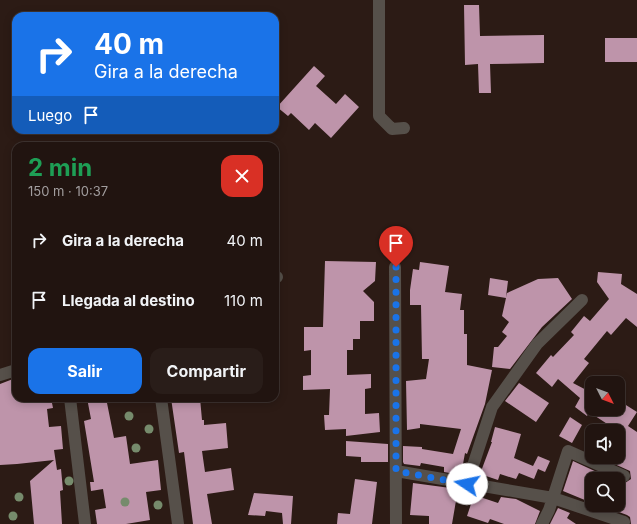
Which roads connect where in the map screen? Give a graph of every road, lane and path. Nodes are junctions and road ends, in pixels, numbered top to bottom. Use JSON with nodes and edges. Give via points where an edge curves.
{"nodes":[{"id":1,"x":379,"y":0,"type":"edge"},
{"id":2,"x":404,"y":128,"type":"dead end"},
{"id":3,"x":396,"y":267,"type":"dead end"},
{"id":4,"x":582,"y":300,"type":"dead end"},
{"id":5,"x":12,"y":371,"type":"edge"},
{"id":6,"x":0,"y":375,"type":"edge"},
{"id":7,"x":70,"y":402,"type":"edge"},
{"id":8,"x":162,"y":402,"type":"edge"},
{"id":9,"x":396,"y":471,"type":"junction"},
{"id":10,"x":615,"y":472,"type":"edge"},
{"id":11,"x":467,"y":484,"type":"junction"},
{"id":12,"x":553,"y":498,"type":"junction"},
{"id":13,"x":624,"y":522,"type":"dead end"},
{"id":14,"x":85,"y":524,"type":"edge"},
{"id":15,"x":178,"y":524,"type":"edge"},
{"id":16,"x":396,"y":524,"type":"edge"},
{"id":17,"x":542,"y":524,"type":"edge"}],
"edges":[{"from":1,"to":2,"type":"street","via":[[379,116],[392,129]]},
{"from":3,"to":9,"type":"street"},
{"from":4,"to":11,"type":"street","via":[[537,344],[492,407]]},
{"from":5,"to":6,"type":"street"},
{"from":7,"to":14,"type":"street"},
{"from":8,"to":15,"type":"street"},
{"from":9,"to":11,"type":"street"},
{"from":9,"to":16,"type":"street"},
{"from":10,"to":12,"type":"street","via":[[568,451]]},
{"from":11,"to":12,"type":"street"},
{"from":12,"to":13,"type":"street"},
{"from":12,"to":17,"type":"street"}]}
